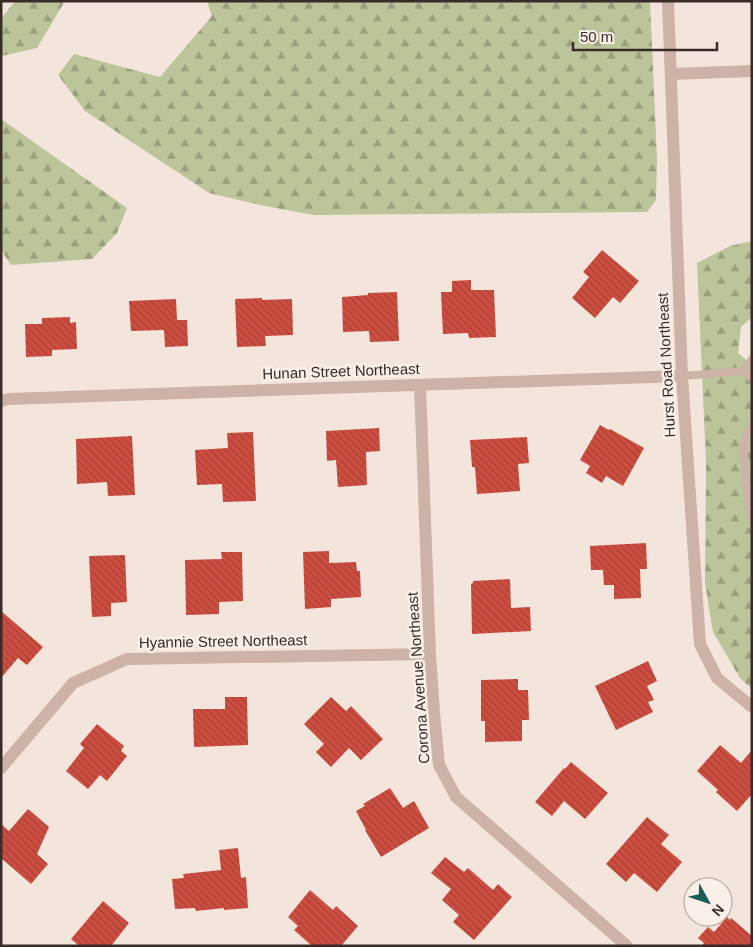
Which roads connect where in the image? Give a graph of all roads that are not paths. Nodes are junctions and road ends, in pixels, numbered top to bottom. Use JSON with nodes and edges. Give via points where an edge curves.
{"nodes":[{"id":1,"x":668,"y":1,"type":"edge"},
{"id":2,"x":752,"y":72,"type":"edge"},
{"id":3,"x":671,"y":74,"type":"junction"},
{"id":4,"x":752,"y":359,"type":"edge"},
{"id":5,"x":744,"y":371,"type":"junction"},
{"id":6,"x":682,"y":376,"type":"junction"},
{"id":7,"x":752,"y":378,"type":"edge"},
{"id":8,"x":420,"y":385,"type":"junction"},
{"id":9,"x":1,"y":401,"type":"edge"},
{"id":10,"x":752,"y":426,"type":"edge"},
{"id":11,"x":752,"y":518,"type":"edge"},
{"id":12,"x":430,"y":654,"type":"junction"},
{"id":13,"x":752,"y":707,"type":"edge"},
{"id":14,"x":1,"y":768,"type":"edge"},
{"id":15,"x":628,"y":946,"type":"edge"}],
"edges":[{"from":1,"to":3,"type":"street","name":"Hurst Road Northeast"},
{"from":2,"to":3,"type":"street"},
{"from":3,"to":6,"type":"street","name":"Hurst Road Northeast"},
{"from":4,"to":5,"type":"lane"},
{"from":5,"to":6,"type":"lane"},
{"from":5,"to":7,"type":"lane"},
{"from":6,"to":8,"type":"street","name":"Hunan Street Northeast"},
{"from":6,"to":13,"type":"street","name":"Hurst Road Northeast","via":[[700,644],[716,678]]},
{"from":8,"to":9,"type":"street","name":"Hunan Street Northeast","via":[[8,398]]},
{"from":8,"to":12,"type":"street","name":"Corona Avenue Northeast"},
{"from":10,"to":11,"type":"lane","via":[[743,445]]},
{"from":12,"to":14,"type":"street","name":"Hyannie Street Northeast","via":[[127,660],[74,683]]},
{"from":12,"to":15,"type":"street","name":"Corona Avenue Northeast","via":[[438,765],[456,797]]}]}
